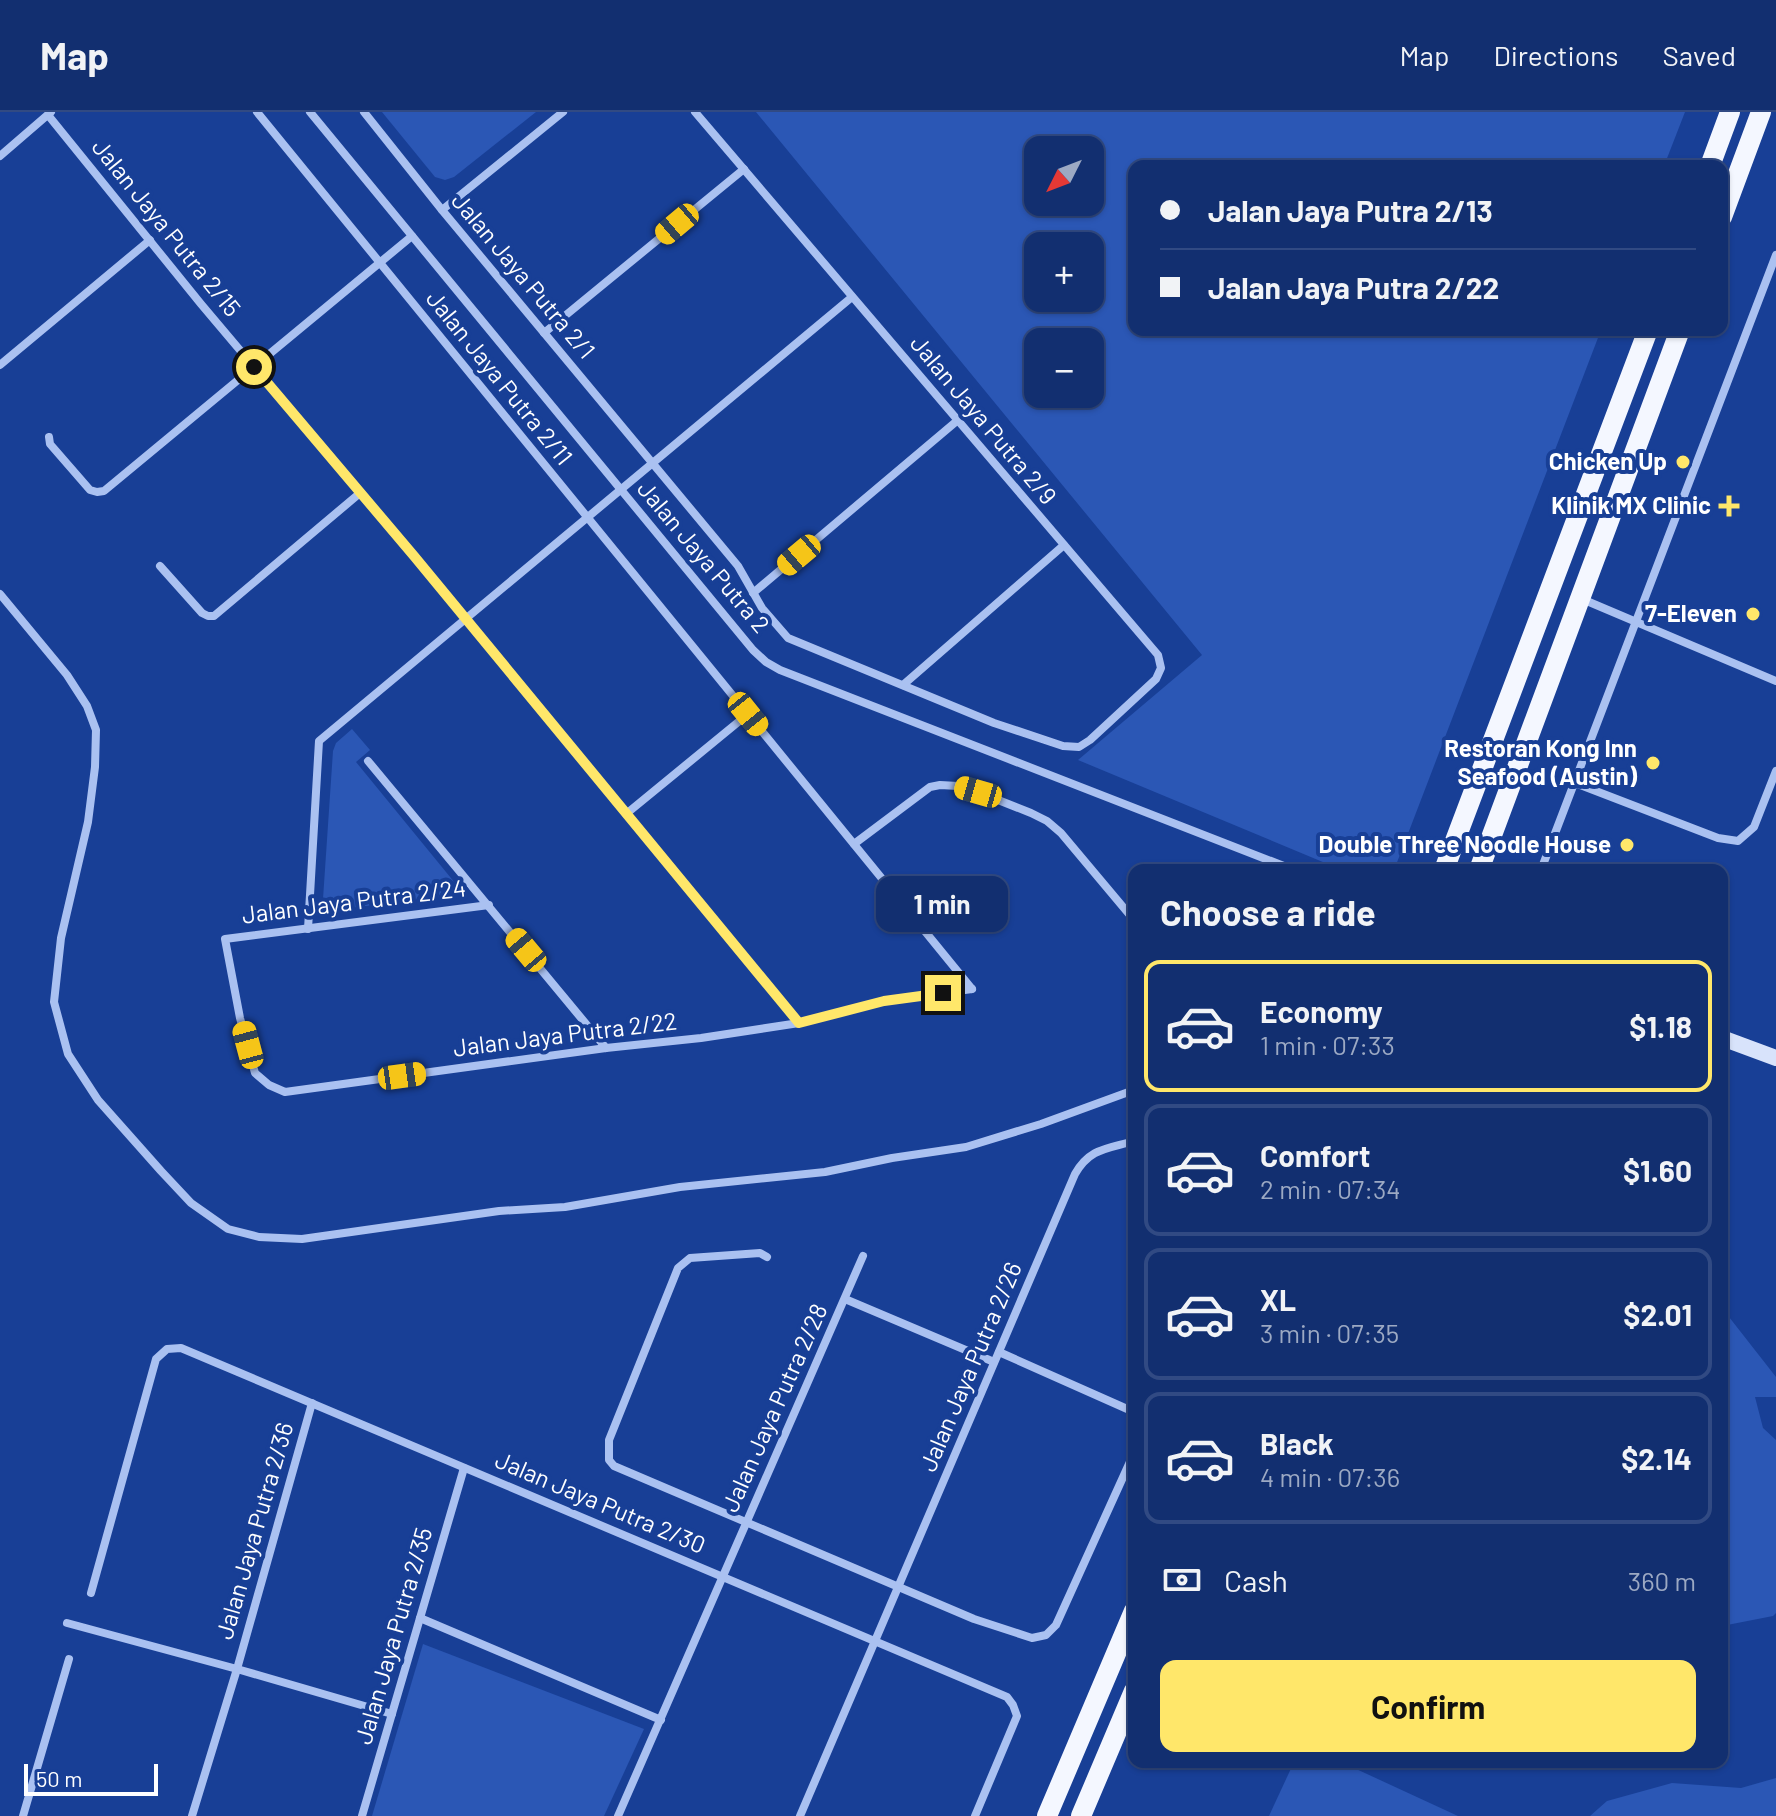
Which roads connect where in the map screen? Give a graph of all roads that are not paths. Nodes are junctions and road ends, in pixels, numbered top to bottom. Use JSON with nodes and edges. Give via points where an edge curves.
{"nodes":[{"id":1,"x":257,"y":112,"type":"edge"},
{"id":2,"x":310,"y":112,"type":"edge"},
{"id":3,"x":364,"y":112,"type":"edge"},
{"id":4,"x":563,"y":112,"type":"edge"},
{"id":5,"x":695,"y":112,"type":"edge"},
{"id":6,"x":1730,"y":112,"type":"edge"},
{"id":7,"x":1761,"y":112,"type":"edge"},
{"id":8,"x":50,"y":114,"type":"edge"},
{"id":9,"x":0,"y":156,"type":"edge"},
{"id":10,"x":1712,"y":160,"type":"edge"},
{"id":11,"x":744,"y":169,"type":"junction"},
{"id":12,"x":1728,"y":201,"type":"edge"},
{"id":13,"x":442,"y":210,"type":"junction"},
{"id":14,"x":412,"y":236,"type":"junction"},
{"id":15,"x":150,"y":240,"type":"junction"},
{"id":16,"x":1776,"y":255,"type":"edge"},
{"id":17,"x":380,"y":263,"type":"junction"},
{"id":18,"x":852,"y":297,"type":"junction"},
{"id":19,"x":544,"y":333,"type":"junction"},
{"id":20,"x":1646,"y":336,"type":"edge"},
{"id":21,"x":1678,"y":336,"type":"edge"},
{"id":22,"x":0,"y":365,"type":"edge"},
{"id":23,"x":254,"y":367,"type":"junction"},
{"id":24,"x":958,"y":420,"type":"junction"},
{"id":25,"x":49,"y":437,"type":"dead end"},
{"id":26,"x":653,"y":464,"type":"junction"},
{"id":27,"x":621,"y":490,"type":"junction"},
{"id":28,"x":360,"y":493,"type":"junction"},
{"id":29,"x":588,"y":518,"type":"junction"},
{"id":30,"x":1064,"y":545,"type":"junction"},
{"id":31,"x":160,"y":566,"type":"dead end"},
{"id":32,"x":753,"y":593,"type":"junction"},
{"id":33,"x":0,"y":594,"type":"edge"},
{"id":34,"x":1580,"y":598,"type":"junction"},
{"id":35,"x":465,"y":619,"type":"junction"},
{"id":36,"x":1636,"y":623,"type":"junction"},
{"id":37,"x":1776,"y":681,"type":"edge"},
{"id":38,"x":903,"y":685,"type":"junction"},
{"id":39,"x":748,"y":714,"type":"junction"},
{"id":40,"x":1079,"y":747,"type":"joint"},
{"id":41,"x":368,"y":761,"type":"dead end"},
{"id":42,"x":1776,"y":771,"type":"edge"},
{"id":43,"x":1575,"y":783,"type":"junction"},
{"id":44,"x":626,"y":814,"type":"junction"},
{"id":45,"x":854,"y":844,"type":"junction"},
{"id":46,"x":1279,"y":864,"type":"edge"},
{"id":47,"x":1443,"y":864,"type":"edge"},
{"id":48,"x":1479,"y":864,"type":"edge"},
{"id":49,"x":1543,"y":864,"type":"edge"},
{"id":50,"x":489,"y":905,"type":"junction"},
{"id":51,"x":1128,"y":913,"type":"edge"},
{"id":52,"x":308,"y":929,"type":"junction"},
{"id":53,"x":225,"y":939,"type":"joint"},
{"id":54,"x":972,"y":989,"type":"joint"},
{"id":55,"x":799,"y":1023,"type":"junction"},
{"id":56,"x":1728,"y":1040,"type":"edge"},
{"id":57,"x":606,"y":1048,"type":"junction"},
{"id":58,"x":1776,"y":1058,"type":"edge"},
{"id":59,"x":1128,"y":1092,"type":"edge"},
{"id":60,"x":1128,"y":1143,"type":"edge"},
{"id":61,"x":863,"y":1256,"type":"dead end"},
{"id":62,"x":767,"y":1257,"type":"dead end"},
{"id":63,"x":845,"y":1299,"type":"junction"},
{"id":64,"x":999,"y":1352,"type":"junction"},
{"id":65,"x":994,"y":1362,"type":"junction"},
{"id":66,"x":312,"y":1403,"type":"junction"},
{"id":67,"x":1128,"y":1409,"type":"edge"},
{"id":68,"x":1128,"y":1466,"type":"edge"},
{"id":69,"x":464,"y":1468,"type":"junction"},
{"id":70,"x":747,"y":1523,"type":"junction"},
{"id":71,"x":723,"y":1577,"type":"junction"},
{"id":72,"x":897,"y":1588,"type":"junction"},
{"id":73,"x":91,"y":1593,"type":"dead end"},
{"id":74,"x":420,"y":1618,"type":"junction"},
{"id":75,"x":67,"y":1623,"type":"dead end"},
{"id":76,"x":1128,"y":1625,"type":"edge"},
{"id":77,"x":875,"y":1641,"type":"junction"},
{"id":78,"x":69,"y":1659,"type":"dead end"},
{"id":79,"x":237,"y":1669,"type":"junction"},
{"id":80,"x":1128,"y":1705,"type":"edge"},
{"id":81,"x":392,"y":1714,"type":"junction"},
{"id":82,"x":661,"y":1720,"type":"junction"},
{"id":83,"x":23,"y":1816,"type":"edge"},
{"id":84,"x":192,"y":1816,"type":"edge"},
{"id":85,"x":362,"y":1816,"type":"edge"},
{"id":86,"x":618,"y":1816,"type":"edge"},
{"id":87,"x":800,"y":1816,"type":"edge"},
{"id":88,"x":975,"y":1816,"type":"edge"},
{"id":89,"x":1047,"y":1816,"type":"edge"},
{"id":90,"x":1081,"y":1816,"type":"edge"}],
"edges":[{"from":1,"to":17,"type":"street","name":"Jalan Jaya Putra 2/11"},
{"from":2,"to":14,"type":"street","name":"Jalan Jaya Putra 2"},
{"from":3,"to":13,"type":"street","name":"Jalan Jaya Putra 2/1"},
{"from":4,"to":13,"type":"street"},
{"from":5,"to":11,"type":"street","name":"Jalan Jaya Putra 2/9"},
{"from":6,"to":10,"type":"main road"},
{"from":7,"to":12,"type":"main road"},
{"from":8,"to":9,"type":"street"},
{"from":8,"to":15,"type":"street","name":"Jalan Jaya Putra 2/15"},
{"from":11,"to":18,"type":"street","name":"Jalan Jaya Putra 2/9"},
{"from":11,"to":19,"type":"street"},
{"from":13,"to":19,"type":"street","name":"Jalan Jaya Putra 2/1"},
{"from":14,"to":17,"type":"street"},
{"from":14,"to":27,"type":"street","name":"Jalan Jaya Putra 2"},
{"from":15,"to":22,"type":"street"},
{"from":15,"to":23,"type":"street","name":"Jalan Jaya Putra 2/15"},
{"from":16,"to":36,"type":"street"},
{"from":17,"to":23,"type":"street"},
{"from":17,"to":29,"type":"street","name":"Jalan Jaya Putra 2/11"},
{"from":18,"to":24,"type":"street","name":"Jalan Jaya Putra 2/9"},
{"from":18,"to":26,"type":"street"},
{"from":19,"to":26,"type":"street","name":"Jalan Jaya Putra 2/1"},
{"from":20,"to":47,"type":"main road"},
{"from":21,"to":34,"type":"main road"},
{"from":23,"to":25,"type":"street","via":[[104,491],[90,490]]},
{"from":23,"to":28,"type":"street","name":"Jalan Jaya Putra 2/15"},
{"from":24,"to":30,"type":"street","name":"Jalan Jaya Putra 2/9"},
{"from":24,"to":32,"type":"street"},
{"from":26,"to":27,"type":"street"},
{"from":26,"to":32,"type":"street","name":"Jalan Jaya Putra 2/1","via":[[738,566]]},
{"from":27,"to":29,"type":"street"},
{"from":27,"to":46,"type":"street","name":"Jalan Jaya Putra 2","via":[[753,650],[780,670]]},
{"from":28,"to":31,"type":"street","via":[[214,616],[202,613]]},
{"from":28,"to":35,"type":"street","name":"Jalan Jaya Putra 2/15"},
{"from":29,"to":35,"type":"street"},
{"from":29,"to":39,"type":"street","name":"Jalan Jaya Putra 2/11"},
{"from":30,"to":38,"type":"street"},
{"from":30,"to":40,"type":"street","name":"Jalan Jaya Putra 2/9","via":[[1158,655],[1161,668],[1156,679]]},
{"from":32,"to":38,"type":"street","name":"Jalan Jaya Putra 2/1","via":[[788,638]]},
{"from":33,"to":59,"type":"street","via":[[67,675],[96,730],[88,822],[61,938],[54,1002],[68,1054],[98,1100],[161,1171],[191,1203],[228,1229],[302,1239],[825,1172],[966,1147]]},
{"from":34,"to":36,"type":"street"},
{"from":34,"to":48,"type":"main road"},
{"from":35,"to":44,"type":"street","name":"Jalan Jaya Putra 2/15"},
{"from":35,"to":52,"type":"street","via":[[319,741]]},
{"from":36,"to":37,"type":"street"},
{"from":36,"to":43,"type":"street"},
{"from":38,"to":40,"type":"street","name":"Jalan Jaya Putra 2/1","via":[[994,723]]},
{"from":39,"to":44,"type":"street"},
{"from":39,"to":45,"type":"street","name":"Jalan Jaya Putra 2/11"},
{"from":41,"to":50,"type":"street"},
{"from":42,"to":43,"type":"street","via":[[1754,827],[1738,841]]},
{"from":43,"to":49,"type":"street"},
{"from":44,"to":55,"type":"street","name":"Jalan Jaya Putra 2/15"},
{"from":45,"to":51,"type":"street","via":[[930,787],[958,786],[1047,821]]},
{"from":45,"to":54,"type":"street","name":"Jalan Jaya Putra 2/11"},
{"from":50,"to":52,"type":"street","name":"Jalan Jaya Putra 2/24"},
{"from":50,"to":57,"type":"street"},
{"from":52,"to":53,"type":"street","name":"Jalan Jaya Putra 2/24"},
{"from":53,"to":57,"type":"street","name":"Jalan Jaya Putra 2/22","via":[[255,1073],[285,1092]]},
{"from":54,"to":55,"type":"street","name":"Jalan Jaya Putra 2/22","via":[[884,1001]]},
{"from":55,"to":57,"type":"street","name":"Jalan Jaya Putra 2/22"},
{"from":56,"to":58,"type":"street"},
{"from":60,"to":64,"type":"street","name":"Jalan Jaya Putra 2/26","via":[[1082,1161]]},
{"from":61,"to":63,"type":"street","name":"Jalan Jaya Putra 2/28"},
{"from":62,"to":70,"type":"street","via":[[760,1253],[690,1258],[678,1268],[608,1450],[614,1466]]},
{"from":63,"to":65,"type":"street"},
{"from":63,"to":70,"type":"street","name":"Jalan Jaya Putra 2/28"},
{"from":64,"to":65,"type":"street","name":"Jalan Jaya Putra 2/26"},
{"from":64,"to":67,"type":"street"},
{"from":65,"to":72,"type":"street","name":"Jalan Jaya Putra 2/26"},
{"from":66,"to":69,"type":"street","name":"Jalan Jaya Putra 2/30"},
{"from":66,"to":73,"type":"street","name":"Jalan Jaya Putra 2/30","via":[[181,1348],[167,1349],[156,1359]]},
{"from":66,"to":79,"type":"street","name":"Jalan Jaya Putra 2/36"},
{"from":68,"to":72,"type":"street","via":[[1056,1625],[1046,1635],[1032,1638]]},
{"from":69,"to":71,"type":"street","name":"Jalan Jaya Putra 2/30"},
{"from":69,"to":74,"type":"street","name":"Jalan Jaya Putra 2/35"},
{"from":70,"to":71,"type":"street","name":"Jalan Jaya Putra 2/28"},
{"from":70,"to":72,"type":"street"},
{"from":71,"to":77,"type":"street","name":"Jalan Jaya Putra 2/30"},
{"from":71,"to":82,"type":"street","name":"Jalan Jaya Putra 2/28"},
{"from":72,"to":77,"type":"street","name":"Jalan Jaya Putra 2/26"},
{"from":74,"to":81,"type":"street","name":"Jalan Jaya Putra 2/35"},
{"from":74,"to":82,"type":"street"},
{"from":75,"to":79,"type":"street"},
{"from":76,"to":89,"type":"main road"},
{"from":77,"to":87,"type":"street","name":"Jalan Jaya Putra 2/26"},
{"from":77,"to":88,"type":"street","name":"Jalan Jaya Putra 2/30","via":[[1007,1697],[1013,1705],[1017,1716]]},
{"from":78,"to":83,"type":"street"},
{"from":79,"to":81,"type":"street"},
{"from":79,"to":84,"type":"street","name":"Jalan Jaya Putra 2/36"},
{"from":80,"to":90,"type":"main road"},
{"from":81,"to":85,"type":"street","name":"Jalan Jaya Putra 2/35"},
{"from":82,"to":86,"type":"street","name":"Jalan Jaya Putra 2/28"}]}
